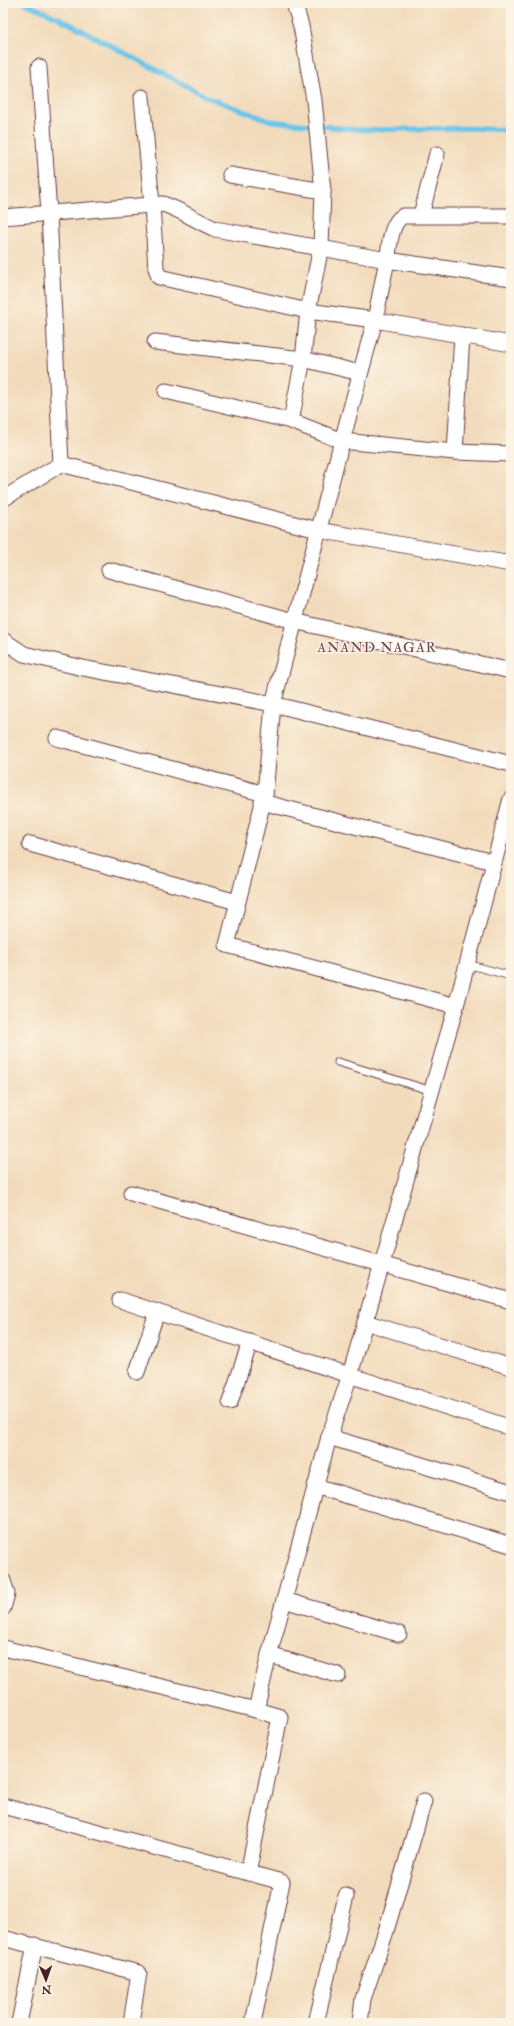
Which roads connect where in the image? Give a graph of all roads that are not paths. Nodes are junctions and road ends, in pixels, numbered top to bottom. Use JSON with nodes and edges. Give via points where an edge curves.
{"nodes":[{"id":1,"x":294,"y":3,"type":"edge"},
{"id":2,"x":39,"y":67,"type":"dead end"},
{"id":3,"x":142,"y":97,"type":"dead end"},
{"id":4,"x":437,"y":154,"type":"dead end"},
{"id":5,"x":230,"y":175,"type":"dead end"},
{"id":6,"x":323,"y":190,"type":"junction"},
{"id":7,"x":152,"y":204,"type":"junction"},
{"id":8,"x":49,"y":213,"type":"junction"},
{"id":9,"x":421,"y":215,"type":"junction"},
{"id":10,"x":511,"y":216,"type":"edge"},
{"id":11,"x":3,"y":217,"type":"edge"},
{"id":12,"x":321,"y":247,"type":"junction"},
{"id":13,"x":387,"y":260,"type":"junction"},
{"id":14,"x":511,"y":278,"type":"edge"},
{"id":15,"x":308,"y":311,"type":"junction"},
{"id":16,"x":375,"y":320,"type":"junction"},
{"id":17,"x":462,"y":335,"type":"junction"},
{"id":18,"x":155,"y":342,"type":"dead end"},
{"id":19,"x":511,"y":344,"type":"edge"},
{"id":20,"x":303,"y":359,"type":"junction"},
{"id":21,"x":360,"y":373,"type":"junction"},
{"id":22,"x":166,"y":391,"type":"dead end"},
{"id":23,"x":291,"y":421,"type":"junction"},
{"id":24,"x":342,"y":441,"type":"junction"},
{"id":25,"x":455,"y":452,"type":"junction"},
{"id":26,"x":511,"y":454,"type":"edge"},
{"id":27,"x":61,"y":464,"type":"junction"},
{"id":28,"x":3,"y":499,"type":"edge"},
{"id":29,"x":318,"y":530,"type":"junction"},
{"id":30,"x":511,"y":564,"type":"edge"},
{"id":31,"x":109,"y":570,"type":"dead end"},
{"id":32,"x":294,"y":621,"type":"junction"},
{"id":33,"x":3,"y":640,"type":"edge"},
{"id":34,"x":511,"y":671,"type":"edge"},
{"id":35,"x":273,"y":704,"type":"junction"},
{"id":36,"x":57,"y":738,"type":"dead end"},
{"id":37,"x":511,"y":764,"type":"edge"},
{"id":38,"x":263,"y":798,"type":"junction"},
{"id":39,"x":511,"y":799,"type":"edge"},
{"id":40,"x":505,"y":840,"type":"edge"},
{"id":41,"x":30,"y":844,"type":"dead end"},
{"id":42,"x":493,"y":862,"type":"junction"},
{"id":43,"x":237,"y":902,"type":"junction"},
{"id":44,"x":467,"y":964,"type":"junction"},
{"id":45,"x":511,"y":976,"type":"edge"},
{"id":46,"x":456,"y":1006,"type":"junction"},
{"id":47,"x":338,"y":1062,"type":"dead end"},
{"id":48,"x":432,"y":1091,"type":"junction"},
{"id":49,"x":131,"y":1193,"type":"dead end"},
{"id":50,"x":381,"y":1265,"type":"junction"},
{"id":51,"x":120,"y":1300,"type":"dead end"},
{"id":52,"x":511,"y":1301,"type":"edge"},
{"id":53,"x":157,"y":1312,"type":"junction"},
{"id":54,"x":365,"y":1322,"type":"junction"},
{"id":55,"x":250,"y":1342,"type":"junction"},
{"id":56,"x":511,"y":1367,"type":"edge"},
{"id":57,"x":137,"y":1372,"type":"dead end"},
{"id":58,"x":350,"y":1375,"type":"junction"},
{"id":59,"x":230,"y":1402,"type":"dead end"},
{"id":60,"x":511,"y":1428,"type":"edge"},
{"id":61,"x":329,"y":1437,"type":"junction"},
{"id":62,"x":315,"y":1486,"type":"junction"},
{"id":63,"x":511,"y":1492,"type":"edge"},
{"id":64,"x":511,"y":1545,"type":"edge"},
{"id":65,"x":3,"y":1581,"type":"edge"},
{"id":66,"x":284,"y":1600,"type":"junction"},
{"id":67,"x":3,"y":1608,"type":"edge"},
{"id":68,"x":399,"y":1634,"type":"dead end"},
{"id":69,"x":3,"y":1648,"type":"edge"},
{"id":70,"x":268,"y":1655,"type":"junction"},
{"id":71,"x":338,"y":1675,"type":"dead end"},
{"id":72,"x":256,"y":1710,"type":"junction"},
{"id":73,"x":424,"y":1801,"type":"dead end"},
{"id":74,"x":3,"y":1806,"type":"edge"},
{"id":75,"x":248,"y":1873,"type":"junction"},
{"id":76,"x":346,"y":1896,"type":"dead end"},
{"id":77,"x":3,"y":1938,"type":"edge"},
{"id":78,"x":36,"y":1945,"type":"junction"},
{"id":79,"x":19,"y":2023,"type":"edge"},
{"id":80,"x":131,"y":2023,"type":"edge"},
{"id":81,"x":253,"y":2023,"type":"edge"},
{"id":82,"x":316,"y":2023,"type":"edge"},
{"id":83,"x":360,"y":2023,"type":"edge"}],
"edges":[{"from":1,"to":6,"type":"street","via":[[301,26],[315,114]]},
{"from":2,"to":8,"type":"street"},
{"from":3,"to":7,"type":"street"},
{"from":4,"to":9,"type":"street"},
{"from":5,"to":6,"type":"street"},
{"from":6,"to":12,"type":"street"},
{"from":7,"to":8,"type":"street"},
{"from":7,"to":12,"type":"street","via":[[175,208],[215,229]]},
{"from":7,"to":15,"type":"street","via":[[156,268],[159,277]]},
{"from":8,"to":11,"type":"street"},
{"from":8,"to":27,"type":"street"},
{"from":9,"to":10,"type":"street"},
{"from":9,"to":13,"type":"street","via":[[409,215],[398,219],[394,225]]},
{"from":12,"to":13,"type":"street"},
{"from":12,"to":15,"type":"street"},
{"from":13,"to":14,"type":"street"},
{"from":13,"to":16,"type":"street"},
{"from":15,"to":16,"type":"street"},
{"from":15,"to":20,"type":"street"},
{"from":16,"to":17,"type":"street"},
{"from":16,"to":21,"type":"street"},
{"from":17,"to":19,"type":"street"},
{"from":17,"to":25,"type":"street"},
{"from":18,"to":20,"type":"street"},
{"from":20,"to":21,"type":"street"},
{"from":20,"to":23,"type":"street"},
{"from":21,"to":24,"type":"street"},
{"from":22,"to":23,"type":"street"},
{"from":23,"to":24,"type":"street"},
{"from":24,"to":25,"type":"street"},
{"from":24,"to":29,"type":"street"},
{"from":25,"to":26,"type":"street"},
{"from":27,"to":28,"type":"street"},
{"from":27,"to":29,"type":"street"},
{"from":29,"to":30,"type":"street"},
{"from":29,"to":32,"type":"street"},
{"from":31,"to":32,"type":"street"},
{"from":32,"to":34,"type":"street"},
{"from":32,"to":35,"type":"street"},
{"from":33,"to":35,"type":"street","via":[[24,654],[83,668]]},
{"from":35,"to":37,"type":"street"},
{"from":35,"to":38,"type":"street"},
{"from":36,"to":38,"type":"street"},
{"from":38,"to":42,"type":"street"},
{"from":38,"to":43,"type":"street"},
{"from":39,"to":40,"type":"street"},
{"from":40,"to":42,"type":"street"},
{"from":41,"to":43,"type":"street"},
{"from":42,"to":44,"type":"street"},
{"from":43,"to":46,"type":"street","via":[[227,945]]},
{"from":44,"to":45,"type":"lane"},
{"from":44,"to":46,"type":"street"},
{"from":46,"to":48,"type":"street"},
{"from":47,"to":48,"type":"lane"},
{"from":48,"to":50,"type":"street"},
{"from":49,"to":50,"type":"street"},
{"from":50,"to":52,"type":"street"},
{"from":50,"to":54,"type":"street"},
{"from":51,"to":53,"type":"street"},
{"from":53,"to":55,"type":"street"},
{"from":53,"to":57,"type":"street"},
{"from":54,"to":56,"type":"street"},
{"from":54,"to":58,"type":"street"},
{"from":55,"to":58,"type":"street"},
{"from":55,"to":59,"type":"street"},
{"from":58,"to":60,"type":"street"},
{"from":58,"to":61,"type":"street"},
{"from":61,"to":62,"type":"street"},
{"from":61,"to":63,"type":"street"},
{"from":62,"to":64,"type":"street"},
{"from":62,"to":66,"type":"street"},
{"from":65,"to":67,"type":"street","via":[[7,1594]]},
{"from":66,"to":68,"type":"street"},
{"from":66,"to":70,"type":"street"},
{"from":69,"to":72,"type":"street"},
{"from":70,"to":71,"type":"street"},
{"from":70,"to":72,"type":"street"},
{"from":72,"to":75,"type":"street","via":[[280,1717]]},
{"from":73,"to":83,"type":"street","via":[[363,1999]]},
{"from":74,"to":75,"type":"street"},
{"from":75,"to":81,"type":"street","via":[[282,1882]]},
{"from":76,"to":82,"type":"street"},
{"from":77,"to":78,"type":"street"},
{"from":78,"to":79,"type":"street"},
{"from":78,"to":80,"type":"street","via":[[139,1973]]}]}
